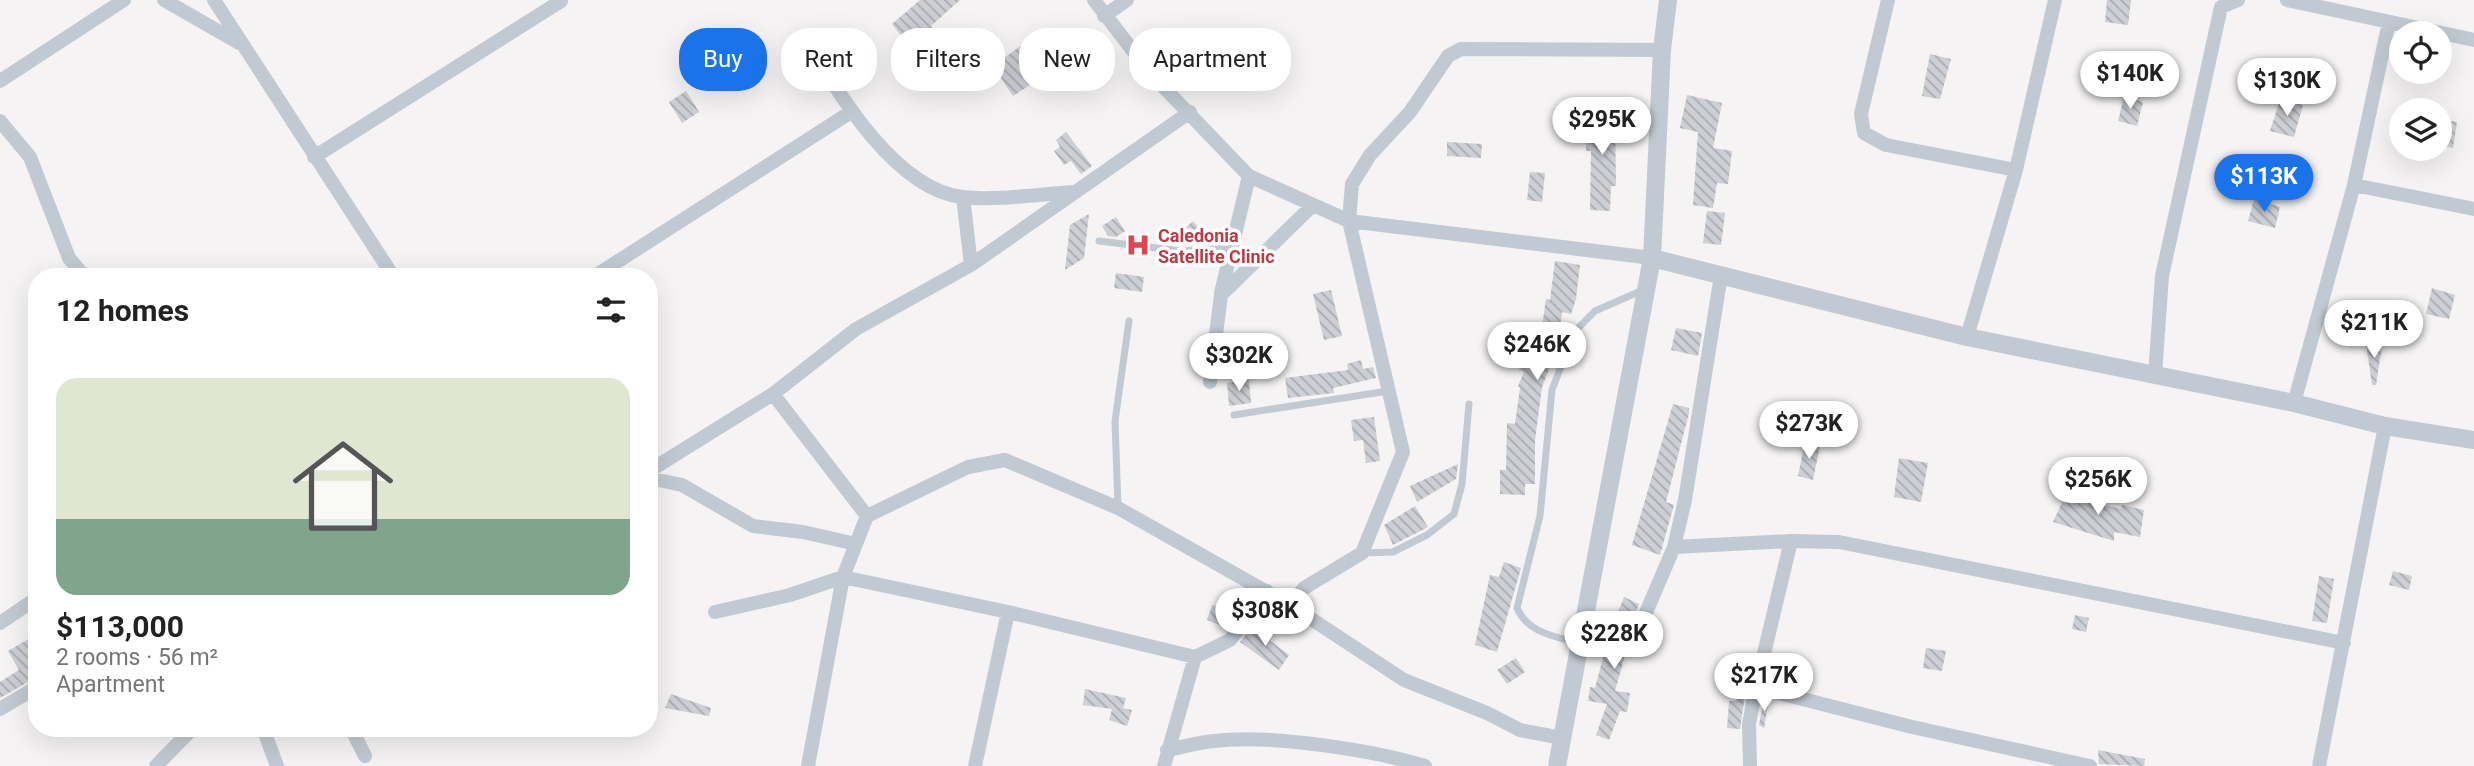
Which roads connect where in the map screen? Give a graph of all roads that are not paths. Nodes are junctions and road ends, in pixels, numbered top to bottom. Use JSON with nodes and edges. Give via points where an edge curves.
{"nodes":[{"id":1,"x":124,"y":0,"type":"edge"},
{"id":2,"x":164,"y":0,"type":"edge"},
{"id":3,"x":214,"y":0,"type":"edge"},
{"id":4,"x":1094,"y":0,"type":"edge"},
{"id":5,"x":1127,"y":0,"type":"edge"},
{"id":6,"x":1668,"y":0,"type":"edge"},
{"id":7,"x":1888,"y":0,"type":"edge"},
{"id":8,"x":2055,"y":0,"type":"edge"},
{"id":9,"x":2238,"y":0,"type":"edge"},
{"id":10,"x":2287,"y":0,"type":"edge"},
{"id":11,"x":562,"y":1,"type":"edge"},
{"id":12,"x":1104,"y":16,"type":"junction"},
{"id":13,"x":2389,"y":22,"type":"joint"},
{"id":14,"x":2452,"y":35,"type":"edge"},
{"id":15,"x":2474,"y":40,"type":"edge"},
{"id":16,"x":243,"y":46,"type":"junction"},
{"id":17,"x":1662,"y":50,"type":"junction"},
{"id":18,"x":0,"y":81,"type":"edge"},
{"id":19,"x":838,"y":91,"type":"edge"},
{"id":20,"x":851,"y":112,"type":"junction"},
{"id":21,"x":1190,"y":112,"type":"junction"},
{"id":22,"x":0,"y":121,"type":"edge"},
{"id":23,"x":314,"y":157,"type":"junction"},
{"id":24,"x":2016,"y":170,"type":"junction"},
{"id":25,"x":1248,"y":176,"type":"junction"},
{"id":26,"x":2354,"y":185,"type":"junction"},
{"id":27,"x":1076,"y":192,"type":"junction"},
{"id":28,"x":963,"y":197,"type":"junction"},
{"id":29,"x":1313,"y":205,"type":"junction"},
{"id":30,"x":2474,"y":209,"type":"edge"},
{"id":31,"x":1349,"y":221,"type":"junction"},
{"id":32,"x":1099,"y":241,"type":"dead end"},
{"id":33,"x":1232,"y":248,"type":"junction"},
{"id":34,"x":1652,"y":258,"type":"junction"},
{"id":35,"x":971,"y":265,"type":"junction"},
{"id":36,"x":77,"y":268,"type":"edge"},
{"id":37,"x":388,"y":268,"type":"edge"},
{"id":38,"x":607,"y":268,"type":"edge"},
{"id":39,"x":1721,"y":275,"type":"junction"},
{"id":40,"x":1647,"y":288,"type":"junction"},
{"id":41,"x":1221,"y":295,"type":"junction"},
{"id":42,"x":1129,"y":321,"type":"dead end"},
{"id":43,"x":1967,"y":337,"type":"junction"},
{"id":44,"x":2155,"y":375,"type":"junction"},
{"id":45,"x":1210,"y":382,"type":"dead end"},
{"id":46,"x":1389,"y":391,"type":"junction"},
{"id":47,"x":772,"y":394,"type":"junction"},
{"id":48,"x":2294,"y":403,"type":"junction"},
{"id":49,"x":1469,"y":404,"type":"dead end"},
{"id":50,"x":1234,"y":415,"type":"dead end"},
{"id":51,"x":2385,"y":426,"type":"junction"},
{"id":52,"x":2474,"y":440,"type":"edge"},
{"id":53,"x":658,"y":465,"type":"edge"},
{"id":54,"x":658,"y":480,"type":"edge"},
{"id":55,"x":1118,"y":508,"type":"junction"},
{"id":56,"x":867,"y":516,"type":"junction"},
{"id":57,"x":1791,"y":541,"type":"junction"},
{"id":58,"x":856,"y":544,"type":"junction"},
{"id":59,"x":1674,"y":547,"type":"junction"},
{"id":60,"x":1362,"y":553,"type":"junction"},
{"id":61,"x":843,"y":577,"type":"junction"},
{"id":62,"x":1267,"y":592,"type":"junction"},
{"id":63,"x":28,"y":604,"type":"edge"},
{"id":64,"x":1290,"y":605,"type":"junction"},
{"id":65,"x":715,"y":612,"type":"dead end"},
{"id":66,"x":1008,"y":612,"type":"junction"},
{"id":67,"x":0,"y":623,"type":"edge"},
{"id":68,"x":1639,"y":629,"type":"dead end"},
{"id":69,"x":2344,"y":643,"type":"junction"},
{"id":70,"x":1580,"y":644,"type":"junction"},
{"id":71,"x":1195,"y":657,"type":"junction"},
{"id":72,"x":1724,"y":679,"type":"dead end"},
{"id":73,"x":1756,"y":687,"type":"junction"},
{"id":74,"x":28,"y":692,"type":"edge"},
{"id":75,"x":0,"y":709,"type":"edge"},
{"id":76,"x":184,"y":737,"type":"edge"},
{"id":77,"x":266,"y":737,"type":"edge"},
{"id":78,"x":356,"y":737,"type":"edge"},
{"id":79,"x":1562,"y":738,"type":"junction"},
{"id":80,"x":1167,"y":750,"type":"junction"},
{"id":81,"x":365,"y":756,"type":"dead end"},
{"id":82,"x":156,"y":766,"type":"edge"},
{"id":83,"x":277,"y":766,"type":"edge"},
{"id":84,"x":808,"y":766,"type":"edge"},
{"id":85,"x":975,"y":766,"type":"edge"},
{"id":86,"x":1164,"y":766,"type":"edge"},
{"id":87,"x":1425,"y":766,"type":"edge"},
{"id":88,"x":1557,"y":766,"type":"edge"},
{"id":89,"x":1750,"y":766,"type":"edge"},
{"id":90,"x":2090,"y":766,"type":"edge"},
{"id":91,"x":2319,"y":766,"type":"edge"}],
"edges":[{"from":1,"to":18,"type":"street"},
{"from":2,"to":16,"type":"street"},
{"from":3,"to":16,"type":"street"},
{"from":4,"to":12,"type":"street"},
{"from":5,"to":12,"type":"street"},
{"from":6,"to":17,"type":"street"},
{"from":7,"to":24,"type":"street","via":[[1861,114],[1864,133],[1886,145]]},
{"from":8,"to":24,"type":"street"},
{"from":9,"to":44,"type":"street","via":[[2221,7],[2162,276]]},
{"from":10,"to":13,"type":"street"},
{"from":11,"to":23,"type":"street"},
{"from":12,"to":21,"type":"street","via":[[1150,73]]},
{"from":13,"to":26,"type":"street"},
{"from":14,"to":15,"type":"street"},
{"from":16,"to":23,"type":"street"},
{"from":17,"to":31,"type":"street","via":[[1461,49],[1448,56],[1352,184]]},
{"from":17,"to":34,"type":"street"},
{"from":19,"to":20,"type":"street"},
{"from":20,"to":28,"type":"street","via":[[928,187]]},
{"from":20,"to":38,"type":"street"},
{"from":21,"to":25,"type":"street"},
{"from":21,"to":27,"type":"street"},
{"from":22,"to":36,"type":"street","via":[[30,157],[69,258]]},
{"from":23,"to":37,"type":"street"},
{"from":24,"to":43,"type":"street"},
{"from":25,"to":29,"type":"street"},
{"from":25,"to":33,"type":"street"},
{"from":26,"to":30,"type":"street"},
{"from":26,"to":48,"type":"street"},
{"from":27,"to":28,"type":"street"},
{"from":27,"to":35,"type":"street"},
{"from":28,"to":35,"type":"street"},
{"from":29,"to":31,"type":"street"},
{"from":29,"to":41,"type":"street"},
{"from":31,"to":34,"type":"street"},
{"from":31,"to":46,"type":"street"},
{"from":32,"to":33,"type":"lane","via":[[1181,251]]},
{"from":33,"to":41,"type":"street"},
{"from":34,"to":39,"type":"street"},
{"from":34,"to":40,"type":"street"},
{"from":35,"to":47,"type":"street","via":[[856,329]]},
{"from":39,"to":43,"type":"street"},
{"from":39,"to":59,"type":"street"},
{"from":40,"to":70,"type":"street"},
{"from":40,"to":70,"type":"lane","via":[[1595,312],[1574,332],[1552,390],[1540,516],[1517,608],[1521,618],[1537,631]]},
{"from":41,"to":45,"type":"street"},
{"from":42,"to":55,"type":"lane","via":[[1115,421]]},
{"from":43,"to":44,"type":"street"},
{"from":44,"to":48,"type":"street"},
{"from":46,"to":50,"type":"lane"},
{"from":46,"to":60,"type":"street","via":[[1403,452]]},
{"from":47,"to":53,"type":"street"},
{"from":47,"to":56,"type":"street"},
{"from":48,"to":51,"type":"street"},
{"from":49,"to":60,"type":"lane","via":[[1462,484],[1454,514],[1427,535],[1393,552]]},
{"from":51,"to":52,"type":"street"},
{"from":51,"to":69,"type":"street"},
{"from":54,"to":58,"type":"street","via":[[682,485],[753,526]]},
{"from":55,"to":56,"type":"street","via":[[1004,460],[968,467]]},
{"from":55,"to":62,"type":"street"},
{"from":56,"to":58,"type":"street"},
{"from":57,"to":59,"type":"street"},
{"from":57,"to":69,"type":"street","via":[[1839,542]]},
{"from":57,"to":73,"type":"street"},
{"from":58,"to":61,"type":"street"},
{"from":59,"to":68,"type":"street"},
{"from":60,"to":64,"type":"street","via":[[1304,588]]},
{"from":61,"to":65,"type":"street"},
{"from":61,"to":66,"type":"street"},
{"from":61,"to":84,"type":"street"},
{"from":62,"to":64,"type":"street"},
{"from":62,"to":71,"type":"street","via":[[1230,640]]},
{"from":63,"to":67,"type":"street"},
{"from":64,"to":79,"type":"street","via":[[1404,680],[1520,730]]},
{"from":66,"to":71,"type":"street"},
{"from":66,"to":85,"type":"street"},
{"from":69,"to":91,"type":"street"},
{"from":70,"to":79,"type":"street"},
{"from":71,"to":80,"type":"street"},
{"from":72,"to":73,"type":"street"},
{"from":73,"to":89,"type":"street","via":[[1749,724]]},
{"from":73,"to":90,"type":"street"},
{"from":74,"to":75,"type":"street"},
{"from":76,"to":82,"type":"street"},
{"from":77,"to":83,"type":"street"},
{"from":78,"to":81,"type":"street"},
{"from":79,"to":88,"type":"street"},
{"from":80,"to":86,"type":"street"},
{"from":80,"to":87,"type":"street","via":[[1216,740],[1281,742],[1396,757]]}]}
